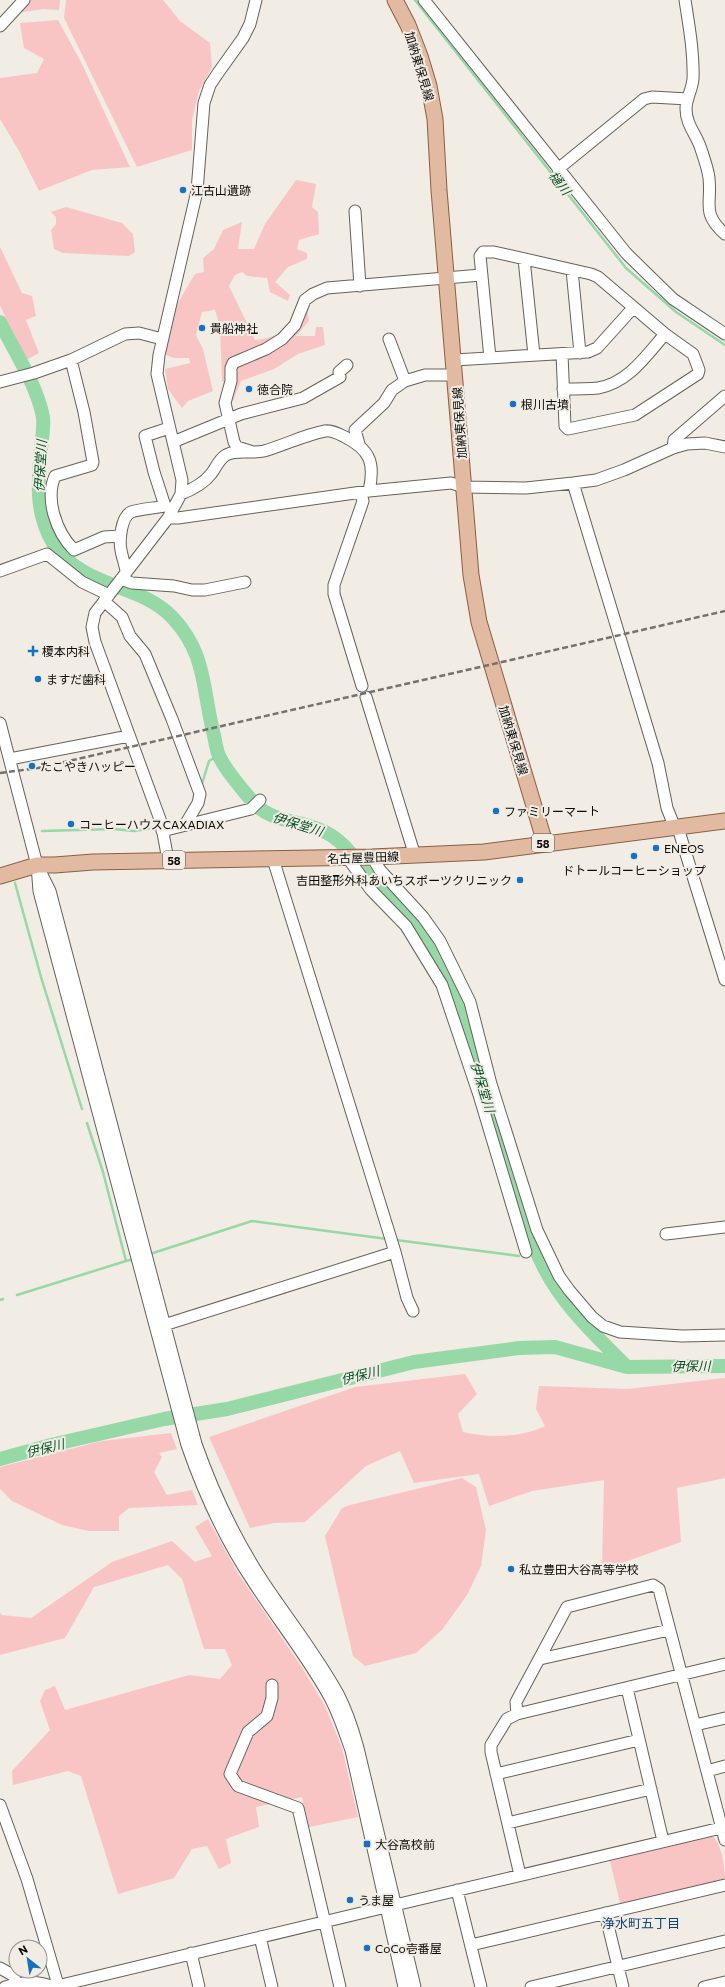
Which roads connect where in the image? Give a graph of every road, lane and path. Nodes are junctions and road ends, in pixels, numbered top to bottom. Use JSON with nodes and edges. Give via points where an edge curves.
{"nodes":[{"id":1,"x":24,"y":0,"type":"edge"},
{"id":2,"x":256,"y":0,"type":"edge"},
{"id":3,"x":395,"y":0,"type":"edge"},
{"id":4,"x":424,"y":0,"type":"edge"},
{"id":5,"x":685,"y":0,"type":"edge"},
{"id":6,"x":0,"y":26,"type":"edge"},
{"id":7,"x":688,"y":99,"type":"junction"},
{"id":8,"x":558,"y":169,"type":"junction"},
{"id":9,"x":355,"y":211,"type":"dead end"},
{"id":10,"x":725,"y":234,"type":"edge"},
{"id":11,"x":524,"y":259,"type":"junction"},
{"id":12,"x":572,"y":270,"type":"junction"},
{"id":13,"x":481,"y":275,"type":"junction"},
{"id":14,"x":446,"y":279,"type":"junction"},
{"id":15,"x":360,"y":286,"type":"junction"},
{"id":16,"x":633,"y":308,"type":"junction"},
{"id":17,"x":665,"y":334,"type":"junction"},
{"id":18,"x":725,"y":334,"type":"edge"},
{"id":19,"x":162,"y":339,"type":"junction"},
{"id":20,"x":389,"y":339,"type":"dead end"},
{"id":21,"x":580,"y":353,"type":"junction"},
{"id":22,"x":562,"y":354,"type":"junction"},
{"id":23,"x":534,"y":355,"type":"junction"},
{"id":24,"x":490,"y":358,"type":"junction"},
{"id":25,"x":71,"y":360,"type":"junction"},
{"id":26,"x":347,"y":365,"type":"dead end"},
{"id":27,"x":454,"y":367,"type":"junction"},
{"id":28,"x":405,"y":381,"type":"junction"},
{"id":29,"x":0,"y":382,"type":"edge"},
{"id":30,"x":563,"y":389,"type":"junction"},
{"id":31,"x":725,"y":396,"type":"edge"},
{"id":32,"x":229,"y":420,"type":"junction"},
{"id":33,"x":170,"y":428,"type":"junction"},
{"id":34,"x":173,"y":442,"type":"junction"},
{"id":35,"x":359,"y":444,"type":"junction"},
{"id":36,"x":725,"y":447,"type":"edge"},
{"id":37,"x":673,"y":448,"type":"junction"},
{"id":38,"x":253,"y":452,"type":"junction"},
{"id":39,"x":573,"y":483,"type":"junction"},
{"id":40,"x":464,"y":487,"type":"junction"},
{"id":41,"x":365,"y":492,"type":"junction"},
{"id":42,"x":181,"y":494,"type":"junction"},
{"id":43,"x":168,"y":518,"type":"junction"},
{"id":44,"x":120,"y":536,"type":"junction"},
{"id":45,"x":0,"y":571,"type":"edge"},
{"id":46,"x":245,"y":582,"type":"dead end"},
{"id":47,"x":115,"y":586,"type":"junction"},
{"id":48,"x":362,"y":686,"type":"dead end"},
{"id":49,"x":366,"y":697,"type":"dead end"},
{"id":50,"x":0,"y":723,"type":"edge"},
{"id":51,"x":129,"y":736,"type":"junction"},
{"id":52,"x":2,"y":740,"type":"edge"},
{"id":53,"x":10,"y":759,"type":"junction"},
{"id":54,"x":260,"y":800,"type":"dead end"},
{"id":55,"x":725,"y":821,"type":"edge"},
{"id":56,"x":184,"y":826,"type":"junction"},
{"id":57,"x":162,"y":827,"type":"junction"},
{"id":58,"x":677,"y":828,"type":"junction"},
{"id":59,"x":545,"y":843,"type":"junction"},
{"id":60,"x":415,"y":856,"type":"junction"},
{"id":61,"x":357,"y":857,"type":"junction"},
{"id":62,"x":273,"y":859,"type":"junction"},
{"id":63,"x":168,"y":860,"type":"junction"},
{"id":64,"x":36,"y":865,"type":"junction"},
{"id":65,"x":0,"y":876,"type":"edge"},
{"id":66,"x":725,"y":980,"type":"edge"},
{"id":67,"x":725,"y":1227,"type":"edge"},
{"id":68,"x":666,"y":1234,"type":"dead end"},
{"id":69,"x":395,"y":1252,"type":"junction"},
{"id":70,"x":526,"y":1252,"type":"dead end"},
{"id":71,"x":413,"y":1311,"type":"dead end"},
{"id":72,"x":164,"y":1325,"type":"junction"},
{"id":73,"x":725,"y":1335,"type":"edge"},
{"id":74,"x":177,"y":1393,"type":"junction"},
{"id":75,"x":669,"y":1630,"type":"junction"},
{"id":76,"x":540,"y":1659,"type":"junction"},
{"id":77,"x":725,"y":1664,"type":"edge"},
{"id":78,"x":681,"y":1675,"type":"junction"},
{"id":79,"x":272,"y":1686,"type":"dead end"},
{"id":80,"x":627,"y":1688,"type":"junction"},
{"id":81,"x":517,"y":1714,"type":"junction"},
{"id":82,"x":725,"y":1718,"type":"edge"},
{"id":83,"x":695,"y":1725,"type":"junction"},
{"id":84,"x":639,"y":1740,"type":"junction"},
{"id":85,"x":725,"y":1766,"type":"edge"},
{"id":86,"x":707,"y":1771,"type":"junction"},
{"id":87,"x":496,"y":1774,"type":"junction"},
{"id":88,"x":651,"y":1789,"type":"junction"},
{"id":89,"x":0,"y":1805,"type":"edge"},
{"id":90,"x":508,"y":1823,"type":"junction"},
{"id":91,"x":724,"y":1827,"type":"edge"},
{"id":92,"x":725,"y":1840,"type":"edge"},
{"id":93,"x":663,"y":1841,"type":"junction"},
{"id":94,"x":520,"y":1875,"type":"junction"},
{"id":95,"x":725,"y":1885,"type":"edge"},
{"id":96,"x":457,"y":1890,"type":"junction"},
{"id":97,"x":390,"y":1906,"type":"junction"},
{"id":98,"x":605,"y":1913,"type":"junction"},
{"id":99,"x":325,"y":1922,"type":"junction"},
{"id":100,"x":260,"y":1937,"type":"junction"},
{"id":101,"x":725,"y":1941,"type":"edge"},
{"id":102,"x":471,"y":1946,"type":"junction"},
{"id":103,"x":191,"y":1953,"type":"junction"},
{"id":104,"x":618,"y":1966,"type":"junction"},
{"id":105,"x":0,"y":1968,"type":"edge"},
{"id":106,"x":725,"y":1982,"type":"edge"},
{"id":107,"x":12,"y":1986,"type":"edge"},
{"id":108,"x":55,"y":1986,"type":"edge"},
{"id":109,"x":199,"y":1987,"type":"edge"},
{"id":110,"x":272,"y":1987,"type":"edge"},
{"id":111,"x":340,"y":1987,"type":"edge"},
{"id":112,"x":404,"y":1987,"type":"edge"},
{"id":113,"x":415,"y":1987,"type":"edge"},
{"id":114,"x":481,"y":1987,"type":"edge"},
{"id":115,"x":531,"y":1987,"type":"edge"},
{"id":116,"x":623,"y":1987,"type":"edge"},
{"id":117,"x":704,"y":1987,"type":"edge"}],
"edges":[{"from":1,"to":6,"type":"street"},
{"from":2,"to":19,"type":"street","via":[[244,38],[214,79],[204,103],[197,190]]},
{"from":3,"to":14,"type":"main road","name":"加納東保見線","via":[[408,25],[429,86],[435,119]]},
{"from":4,"to":8,"type":"street"},
{"from":5,"to":7,"type":"street","via":[[693,79]]},
{"from":7,"to":8,"type":"street","via":[[644,99]]},
{"from":7,"to":10,"type":"street","via":[[687,116],[690,128],[701,147],[709,178],[708,207],[718,228]]},
{"from":8,"to":18,"type":"street","via":[[626,253],[649,277],[673,299]]},
{"from":9,"to":15,"type":"street"},
{"from":11,"to":12,"type":"street"},
{"from":11,"to":13,"type":"street","via":[[483,252],[480,256]]},
{"from":11,"to":23,"type":"street"},
{"from":12,"to":16,"type":"street","via":[[598,277]]},
{"from":12,"to":21,"type":"street"},
{"from":13,"to":14,"type":"street"},
{"from":13,"to":24,"type":"street"},
{"from":14,"to":15,"type":"street"},
{"from":14,"to":27,"type":"main road","name":"加納東保見線"},
{"from":15,"to":32,"type":"street","via":[[327,288],[313,294],[306,300],[295,325],[282,339],[234,363],[225,403]]},
{"from":16,"to":17,"type":"street"},
{"from":16,"to":21,"type":"street","via":[[597,348]]},
{"from":17,"to":30,"type":"street","via":[[639,364],[618,382],[597,388]]},
{"from":17,"to":30,"type":"street","via":[[693,354],[698,374],[635,415],[568,429],[565,426]]},
{"from":19,"to":25,"type":"street","via":[[139,333],[125,334]]},
{"from":19,"to":33,"type":"street","via":[[157,374]]},
{"from":20,"to":28,"type":"street"},
{"from":21,"to":22,"type":"street"},
{"from":22,"to":23,"type":"street"},
{"from":22,"to":30,"type":"street"},
{"from":23,"to":24,"type":"street"},
{"from":24,"to":27,"type":"street"},
{"from":25,"to":29,"type":"street"},
{"from":25,"to":44,"type":"street","via":[[93,462],[92,465],[55,476],[50,497],[63,537],[74,550],[104,537]]},
{"from":26,"to":32,"type":"street","via":[[339,372],[338,380],[303,398],[241,414]]},
{"from":27,"to":28,"type":"street"},
{"from":27,"to":40,"type":"main road","name":"加納東保見線"},
{"from":28,"to":35,"type":"street","via":[[392,390],[384,403],[355,430]]},
{"from":31,"to":37,"type":"street","via":[[674,440]]},
{"from":32,"to":34,"type":"street"},
{"from":32,"to":38,"type":"street","via":[[236,445]]},
{"from":33,"to":34,"type":"street"},
{"from":33,"to":44,"type":"street","via":[[146,436],[165,506],[131,512],[126,517]]},
{"from":34,"to":42,"type":"street","via":[[182,480]]},
{"from":35,"to":38,"type":"street","via":[[338,433],[327,431]]},
{"from":35,"to":41,"type":"street","via":[[371,463],[372,477]]},
{"from":36,"to":37,"type":"street","via":[[705,443]]},
{"from":37,"to":39,"type":"street","via":[[596,480]]},
{"from":38,"to":42,"type":"street","via":[[233,452],[224,456],[205,480]]},
{"from":39,"to":40,"type":"street","via":[[526,488]]},
{"from":39,"to":58,"type":"street","via":[[658,764],[667,808]]},
{"from":40,"to":41,"type":"street","via":[[451,483]]},
{"from":40,"to":59,"type":"main road","name":"加納東保見線","via":[[471,575],[479,622]]},
{"from":41,"to":43,"type":"street"},
{"from":41,"to":48,"type":"street","via":[[334,585],[334,594]]},
{"from":42,"to":43,"type":"street"},
{"from":43,"to":47,"type":"street"},
{"from":44,"to":47,"type":"street","via":[[121,552],[124,557]]},
{"from":45,"to":47,"type":"street","via":[[47,554],[82,582]]},
{"from":46,"to":47,"type":"street","via":[[205,590],[132,583]]},
{"from":47,"to":51,"type":"street","via":[[95,613],[92,627]]},
{"from":47,"to":56,"type":"street","via":[[130,636],[145,654],[199,791],[198,803]]},
{"from":49,"to":60,"type":"street"},
{"from":50,"to":52,"type":"street"},
{"from":51,"to":53,"type":"street"},
{"from":51,"to":57,"type":"street"},
{"from":52,"to":53,"type":"street"},
{"from":53,"to":64,"type":"street"},
{"from":54,"to":56,"type":"street","via":[[251,809]]},
{"from":55,"to":58,"type":"main road","name":"名古屋豊田線","number":"58"},
{"from":56,"to":57,"type":"street"},
{"from":57,"to":63,"type":"street"},
{"from":58,"to":59,"type":"main road","name":"名古屋豊田線","number":"58"},
{"from":58,"to":66,"type":"street"},
{"from":59,"to":60,"type":"main road","name":"名古屋豊田線","number":"58","via":[[484,852]]},
{"from":60,"to":61,"type":"main road","name":"名古屋豊田線","number":"58"},
{"from":61,"to":62,"type":"main road","name":"名古屋豊田線","number":"58"},
{"from":61,"to":70,"type":"street","via":[[371,890],[406,926],[442,985]]},
{"from":61,"to":73,"type":"street","via":[[380,870],[423,917],[440,941],[470,1002],[492,1084],[537,1230],[556,1270],[569,1290],[592,1317],[604,1326],[620,1332],[682,1336]]},
{"from":62,"to":63,"type":"main road","name":"名古屋豊田線","number":"58"},
{"from":62,"to":69,"type":"street"},
{"from":63,"to":64,"type":"main road","name":"名古屋豊田線","number":"58"},
{"from":64,"to":65,"type":"main road","name":"名古屋豊田線","number":"58"},
{"from":64,"to":72,"type":"street","via":[[50,891]]},
{"from":64,"to":74,"type":"street","via":[[39,891]]},
{"from":67,"to":68,"type":"street"},
{"from":69,"to":71,"type":"street"},
{"from":69,"to":72,"type":"street"},
{"from":72,"to":74,"type":"street"},
{"from":74,"to":97,"type":"street","via":[[200,1485],[234,1552],[312,1668],[341,1722],[351,1750]]},
{"from":75,"to":76,"type":"street"},
{"from":75,"to":76,"type":"street","via":[[659,1589],[653,1585],[567,1607]]},
{"from":75,"to":78,"type":"street"},
{"from":76,"to":81,"type":"street","via":[[516,1702]]},
{"from":77,"to":78,"type":"street"},
{"from":78,"to":80,"type":"street"},
{"from":78,"to":83,"type":"street"},
{"from":79,"to":99,"type":"street","via":[[267,1716],[248,1732],[230,1774],[238,1786],[298,1808]]},
{"from":80,"to":81,"type":"street"},
{"from":80,"to":84,"type":"street"},
{"from":81,"to":87,"type":"street","via":[[507,1719],[491,1745]]},
{"from":82,"to":83,"type":"street"},
{"from":83,"to":86,"type":"street"},
{"from":84,"to":87,"type":"street"},
{"from":84,"to":88,"type":"street"},
{"from":85,"to":86,"type":"street"},
{"from":86,"to":91,"type":"street"},
{"from":87,"to":90,"type":"street"},
{"from":88,"to":90,"type":"street"},
{"from":88,"to":93,"type":"street"},
{"from":89,"to":108,"type":"street","via":[[27,1878]]},
{"from":90,"to":94,"type":"street"},
{"from":91,"to":92,"type":"street"},
{"from":91,"to":93,"type":"street"},
{"from":93,"to":94,"type":"street"},
{"from":94,"to":96,"type":"street"},
{"from":95,"to":98,"type":"street"},
{"from":96,"to":97,"type":"street"},
{"from":96,"to":102,"type":"street"},
{"from":97,"to":99,"type":"street"},
{"from":97,"to":112,"type":"street"},
{"from":97,"to":113,"type":"street"},
{"from":98,"to":102,"type":"street"},
{"from":98,"to":104,"type":"street"},
{"from":99,"to":100,"type":"street"},
{"from":99,"to":111,"type":"street"},
{"from":100,"to":103,"type":"street"},
{"from":100,"to":110,"type":"street"},
{"from":101,"to":104,"type":"street"},
{"from":102,"to":114,"type":"street"},
{"from":103,"to":108,"type":"street"},
{"from":103,"to":109,"type":"street"},
{"from":104,"to":115,"type":"street"},
{"from":104,"to":116,"type":"street"},
{"from":105,"to":107,"type":"street","via":[[14,1976]]},
{"from":106,"to":117,"type":"street"},
{"from":107,"to":108,"type":"street","via":[[37,1982]]}]}
